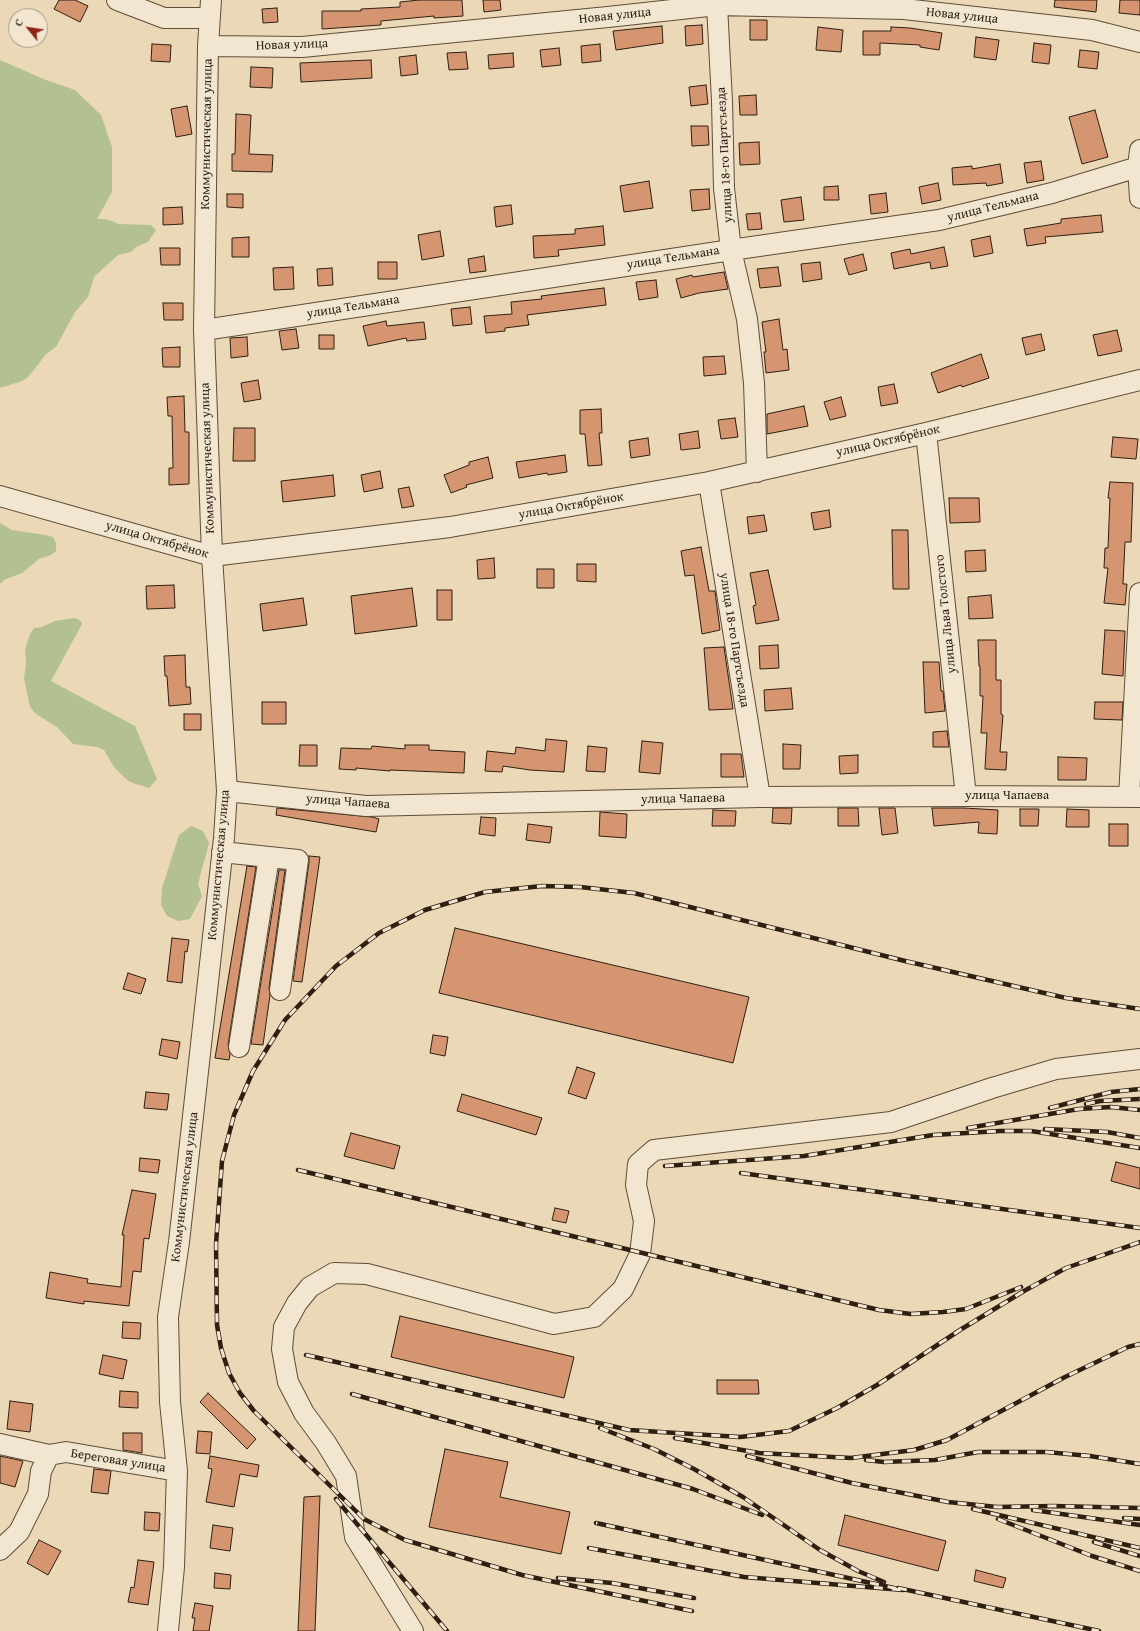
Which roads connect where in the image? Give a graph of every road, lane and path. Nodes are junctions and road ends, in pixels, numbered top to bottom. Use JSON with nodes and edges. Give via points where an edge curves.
{"nodes":[{"id":1,"x":117,"y":0,"type":"edge"},
{"id":2,"x":717,"y":5,"type":"junction"},
{"id":3,"x":210,"y":9,"type":"edge"},
{"id":4,"x":607,"y":9,"type":"edge"},
{"id":5,"x":1140,"y":42,"type":"edge"},
{"id":6,"x":208,"y":46,"type":"junction"},
{"id":7,"x":1139,"y":159,"type":"edge"},
{"id":8,"x":1140,"y":198,"type":"edge"},
{"id":9,"x":731,"y":250,"type":"junction"},
{"id":10,"x":204,"y":330,"type":"junction"},
{"id":11,"x":1140,"y":380,"type":"edge"},
{"id":12,"x":926,"y":433,"type":"junction"},
{"id":13,"x":757,"y":472,"type":"junction"},
{"id":14,"x":709,"y":482,"type":"junction"},
{"id":15,"x":0,"y":496,"type":"edge"},
{"id":16,"x":212,"y":556,"type":"junction"},
{"id":17,"x":1140,"y":593,"type":"edge"},
{"id":18,"x":227,"y":791,"type":"junction"},
{"id":19,"x":966,"y":796,"type":"junction"},
{"id":20,"x":760,"y":797,"type":"junction"},
{"id":21,"x":1134,"y":797,"type":"edge"},
{"id":22,"x":222,"y":852,"type":"junction"},
{"id":23,"x":269,"y":857,"type":"junction"},
{"id":24,"x":280,"y":990,"type":"dead end"},
{"id":25,"x":239,"y":1047,"type":"dead end"},
{"id":26,"x":1140,"y":1059,"type":"edge"},
{"id":27,"x":0,"y":1444,"type":"edge"},
{"id":28,"x":48,"y":1456,"type":"junction"},
{"id":29,"x":177,"y":1471,"type":"junction"},
{"id":30,"x":0,"y":1550,"type":"edge"},
{"id":31,"x":168,"y":1631,"type":"edge"},
{"id":32,"x":413,"y":1631,"type":"edge"}],
"edges":[{"from":1,"to":3,"type":"street","via":[[164,18]]},
{"from":2,"to":4,"type":"street","name":"Новая улица"},
{"from":2,"to":5,"type":"street","name":"Новая улица","via":[[904,9],[1092,30]]},
{"from":2,"to":9,"type":"street","name":"улица 18-го Партсъезда","via":[[724,188]]},
{"from":3,"to":6,"type":"street","name":"Коммунистическая улица"},
{"from":4,"to":6,"type":"street","name":"Новая улица","via":[[302,47]]},
{"from":6,"to":10,"type":"street","name":"Коммунистическая улица"},
{"from":7,"to":8,"type":"street"},
{"from":7,"to":9,"type":"street","name":"улица Тельмана","via":[[1052,193],[939,220]]},
{"from":9,"to":10,"type":"street","name":"улица Тельмана"},
{"from":9,"to":13,"type":"street","name":"улица 18-го Партсъезда","via":[[747,318],[754,383]]},
{"from":10,"to":16,"type":"street","name":"Коммунистическая улица"},
{"from":11,"to":12,"type":"street","name":"улица Октябрёнок"},
{"from":12,"to":13,"type":"street","name":"улица Октябрёнок"},
{"from":12,"to":19,"type":"street","name":"улица Льва Толстого"},
{"from":13,"to":14,"type":"street","name":"улица Октябрёнок"},
{"from":14,"to":16,"type":"street","name":"улица Октябрёнок","via":[[450,527]]},
{"from":14,"to":20,"type":"street","name":"улица 18-го Партсъезда"},
{"from":15,"to":16,"type":"street","name":"улица Октябрёнок"},
{"from":16,"to":18,"type":"street","name":"Коммунистическая улица"},
{"from":17,"to":21,"type":"street"},
{"from":18,"to":20,"type":"street","name":"улица Чапаева","via":[[366,806]]},
{"from":18,"to":22,"type":"street","name":"Коммунистическая улица"},
{"from":19,"to":20,"type":"street","name":"улица Чапаева"},
{"from":19,"to":21,"type":"street","name":"улица Чапаева"},
{"from":22,"to":23,"type":"street"},
{"from":22,"to":29,"type":"street","name":"Коммунистическая улица","via":[[179,1242],[168,1317],[170,1402]]},
{"from":23,"to":24,"type":"street","via":[[298,860]]},
{"from":23,"to":25,"type":"street"},
{"from":26,"to":32,"type":"street","via":[[1056,1069],[891,1122],[654,1150],[638,1164],[636,1185],[644,1221],[640,1254],[623,1289],[594,1317],[554,1324],[367,1274],[334,1272],[310,1287],[297,1303],[284,1327],[282,1349],[288,1382],[304,1413],[346,1476],[355,1537]]},
{"from":27,"to":28,"type":"street"},
{"from":28,"to":29,"type":"street","name":"Береговая улица","via":[[66,1452]]},
{"from":28,"to":30,"type":"street","via":[[41,1471],[38,1494],[19,1532]]},
{"from":29,"to":31,"type":"street","name":"Коммунистическая улица","via":[[174,1567]]}]}
